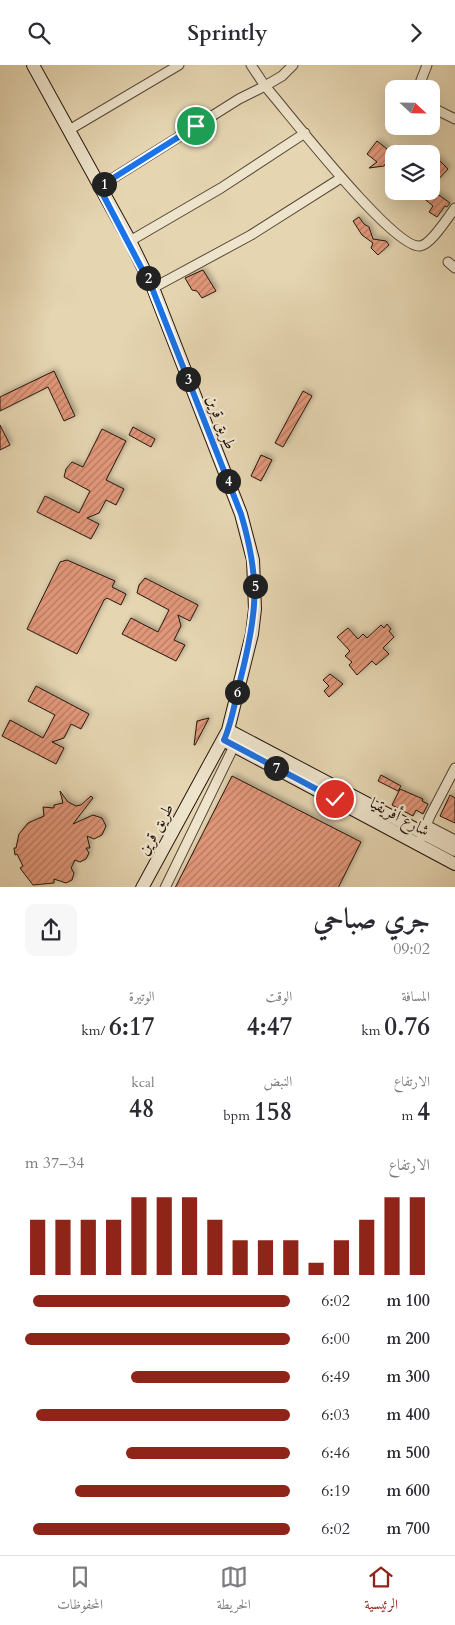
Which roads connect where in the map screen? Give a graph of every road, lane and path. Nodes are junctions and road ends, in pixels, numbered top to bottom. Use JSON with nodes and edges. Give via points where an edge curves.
{"nodes":[{"id":1,"x":33,"y":65,"type":"edge"},
{"id":2,"x":178,"y":65,"type":"edge"},
{"id":3,"x":251,"y":65,"type":"edge"},
{"id":4,"x":293,"y":65,"type":"edge"},
{"id":5,"x":427,"y":65,"type":"edge"},
{"id":6,"x":421,"y":80,"type":"edge"},
{"id":7,"x":265,"y":86,"type":"junction"},
{"id":8,"x":440,"y":112,"type":"edge"},
{"id":9,"x":455,"y":119,"type":"edge"},
{"id":10,"x":68,"y":130,"type":"junction"},
{"id":11,"x":305,"y":133,"type":"junction"},
{"id":12,"x":341,"y":178,"type":"junction"},
{"id":13,"x":99,"y":187,"type":"junction"},
{"id":14,"x":455,"y":208,"type":"edge"},
{"id":15,"x":130,"y":241,"type":"junction"},
{"id":16,"x":152,"y":288,"type":"junction"},
{"id":17,"x":231,"y":738,"type":"junction"},
{"id":18,"x":455,"y":768,"type":"edge"},
{"id":19,"x":423,"y":834,"type":"junction"},
{"id":20,"x":455,"y":840,"type":"edge"},
{"id":21,"x":455,"y":850,"type":"edge"},
{"id":22,"x":455,"y":864,"type":"edge"},
{"id":23,"x":142,"y":887,"type":"edge"},
{"id":24,"x":164,"y":887,"type":"edge"}],
"edges":[{"from":1,"to":10,"type":"street","name":"طريق قرين"},
{"from":2,"to":10,"type":"street"},
{"from":3,"to":7,"type":"street"},
{"from":4,"to":7,"type":"street"},
{"from":5,"to":6,"type":"street"},
{"from":7,"to":11,"type":"street"},
{"from":7,"to":13,"type":"street"},
{"from":8,"to":9,"type":"street"},
{"from":10,"to":13,"type":"street","name":"طريق قرين"},
{"from":11,"to":12,"type":"street"},
{"from":11,"to":15,"type":"street"},
{"from":12,"to":14,"type":"street","via":[[366,206],[413,246],[427,244]]},
{"from":12,"to":16,"type":"street","via":[[251,235]]},
{"from":13,"to":15,"type":"street","name":"طريق قرين"},
{"from":15,"to":16,"type":"street","name":"طريق قرين"},
{"from":16,"to":17,"type":"street","name":"طريق قرين","via":[[241,514],[253,560],[255,609],[252,634]]},
{"from":17,"to":19,"type":"street","name":"شارع أفريقيا"},
{"from":17,"to":23,"type":"street","name":"طريق قرين"},
{"from":17,"to":24,"type":"street"},
{"from":18,"to":19,"type":"street"},
{"from":19,"to":20,"type":"street"},
{"from":19,"to":21,"type":"street","name":"شارع أفريقيا"},
{"from":19,"to":22,"type":"street","name":"شارع أفريقيا"}]}
